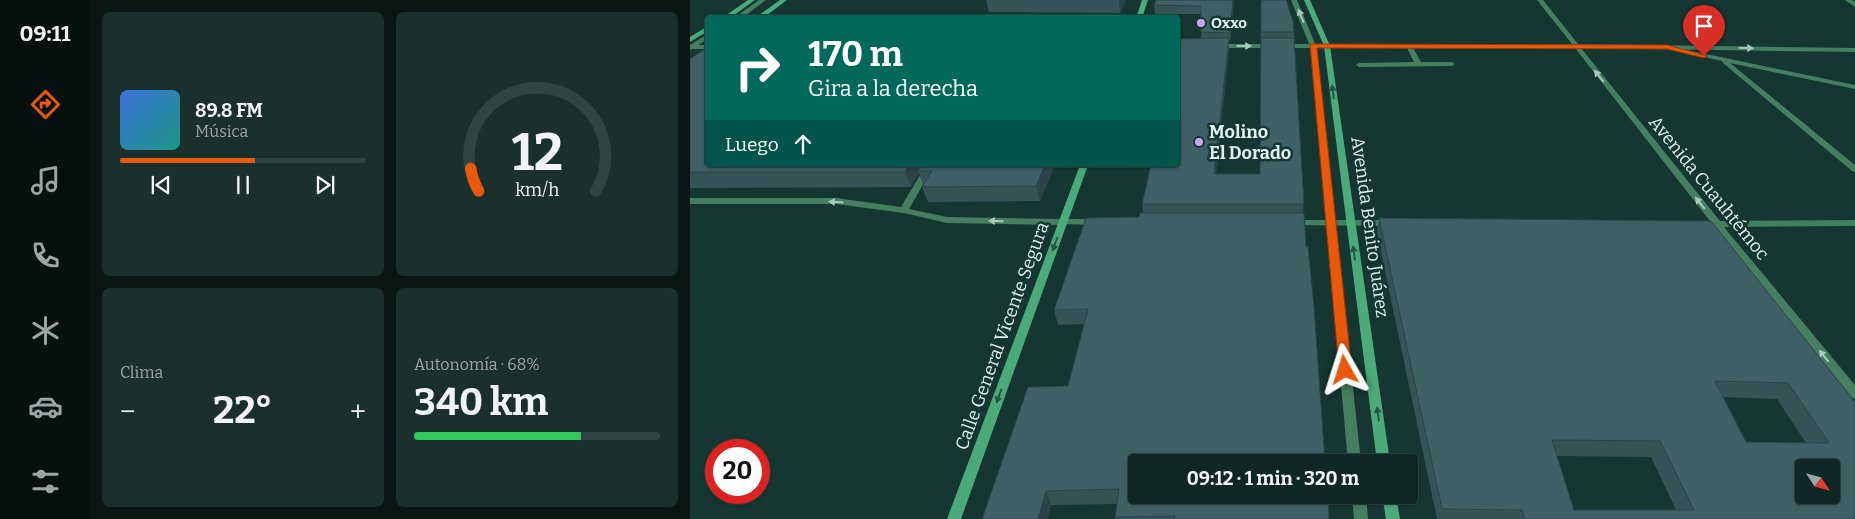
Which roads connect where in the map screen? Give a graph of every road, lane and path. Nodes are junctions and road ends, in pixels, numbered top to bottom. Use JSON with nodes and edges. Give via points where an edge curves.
{"nodes":[{"id":1,"x":752,"y":0,"type":"edge"},
{"id":2,"x":764,"y":0,"type":"edge"},
{"id":3,"x":784,"y":0,"type":"edge"},
{"id":4,"x":1145,"y":0,"type":"edge"},
{"id":5,"x":1294,"y":0,"type":"edge"},
{"id":6,"x":1307,"y":0,"type":"edge"},
{"id":7,"x":1540,"y":0,"type":"edge"},
{"id":8,"x":1848,"y":0,"type":"edge"},
{"id":9,"x":1855,"y":5,"type":"edge"},
{"id":10,"x":730,"y":15,"type":"edge"},
{"id":11,"x":742,"y":15,"type":"edge"},
{"id":12,"x":762,"y":15,"type":"edge"},
{"id":13,"x":1140,"y":15,"type":"edge"},
{"id":14,"x":705,"y":31,"type":"edge"},
{"id":15,"x":705,"y":38,"type":"edge"},
{"id":16,"x":690,"y":45,"type":"edge"},
{"id":17,"x":705,"y":46,"type":"edge"},
{"id":18,"x":1206,"y":46,"type":"edge"},
{"id":19,"x":1313,"y":46,"type":"junction"},
{"id":20,"x":1327,"y":46,"type":"junction"},
{"id":21,"x":1409,"y":46,"type":"junction"},
{"id":22,"x":1575,"y":46,"type":"junction"},
{"id":23,"x":1667,"y":47,"type":"junction"},
{"id":24,"x":1710,"y":48,"type":"junction"},
{"id":25,"x":1855,"y":50,"type":"edge"},
{"id":26,"x":1722,"y":60,"type":"junction"},
{"id":27,"x":1418,"y":64,"type":"junction"},
{"id":28,"x":1452,"y":64,"type":"dead end"},
{"id":29,"x":1359,"y":65,"type":"dead end"},
{"id":30,"x":1855,"y":87,"type":"edge"},
{"id":31,"x":929,"y":167,"type":"edge"},
{"id":32,"x":1083,"y":167,"type":"edge"},
{"id":33,"x":1855,"y":169,"type":"edge"},
{"id":34,"x":690,"y":201,"type":"edge"},
{"id":35,"x":904,"y":210,"type":"junction"},
{"id":36,"x":1063,"y":222,"type":"junction"},
{"id":37,"x":1112,"y":222,"type":"edge"},
{"id":38,"x":1350,"y":222,"type":"junction"},
{"id":39,"x":1855,"y":222,"type":"edge"},
{"id":40,"x":1280,"y":223,"type":"edge"},
{"id":41,"x":1330,"y":223,"type":"junction"},
{"id":42,"x":1400,"y":223,"type":"edge"},
{"id":43,"x":1687,"y":224,"type":"edge"},
{"id":44,"x":1717,"y":224,"type":"junction"},
{"id":45,"x":1855,"y":394,"type":"edge"},
{"id":46,"x":1354,"y":454,"type":"edge"},
{"id":47,"x":1383,"y":454,"type":"edge"},
{"id":48,"x":1360,"y":504,"type":"edge"},
{"id":49,"x":1390,"y":504,"type":"edge"},
{"id":50,"x":954,"y":519,"type":"edge"},
{"id":51,"x":1361,"y":519,"type":"edge"},
{"id":52,"x":1392,"y":519,"type":"edge"}],
"edges":[{"from":1,"to":10,"type":"main road"},
{"from":2,"to":11,"type":"street"},
{"from":3,"to":12,"type":"main road"},
{"from":4,"to":13,"type":"main road"},
{"from":19,"to":5,"type":"street","one_way":true},
{"from":6,"to":20,"type":"main road","name":"Avenida Benito Juárez"},
{"from":7,"to":22,"type":"street","name":"Avenida Cuauhtémoc"},
{"from":8,"to":9,"type":"street"},
{"from":14,"to":16,"type":"main road"},
{"from":15,"to":16,"type":"street"},
{"from":16,"to":17,"type":"street"},
{"from":18,"to":19,"type":"street","one_way":true},
{"from":19,"to":20,"type":"street"},
{"from":19,"to":41,"type":"street"},
{"from":20,"to":21,"type":"street"},
{"from":38,"to":20,"type":"main road","name":"Avenida Benito Juárez","one_way":true},
{"from":21,"to":22,"type":"street"},
{"from":21,"to":27,"type":"street"},
{"from":22,"to":23,"type":"street"},
{"from":44,"to":22,"type":"street","name":"Avenida Cuauhtémoc","one_way":true},
{"from":23,"to":24,"type":"street"},
{"from":23,"to":26,"type":"street"},
{"from":24,"to":25,"type":"street","one_way":true},
{"from":24,"to":26,"type":"street"},
{"from":26,"to":30,"type":"street"},
{"from":26,"to":33,"type":"street"},
{"from":27,"to":28,"type":"street"},
{"from":27,"to":29,"type":"street"},
{"from":31,"to":35,"type":"street"},
{"from":32,"to":36,"type":"main road","name":"Calle General Vicente Segura"},
{"from":35,"to":34,"type":"street","one_way":true,"via":[[836,201]]},
{"from":36,"to":35,"type":"street","one_way":true,"via":[[947,220]]},
{"from":36,"to":37,"type":"street"},
{"from":36,"to":50,"type":"main road","name":"Calle General Vicente Segura","one_way":true},
{"from":38,"to":41,"type":"street"},
{"from":38,"to":42,"type":"street"},
{"from":47,"to":38,"type":"main road","name":"Avenida Benito Juárez","one_way":true},
{"from":39,"to":44,"type":"street"},
{"from":40,"to":41,"type":"street"},
{"from":41,"to":46,"type":"street"},
{"from":43,"to":44,"type":"street"},
{"from":45,"to":44,"type":"street","name":"Avenida Cuauhtémoc","one_way":true},
{"from":48,"to":51,"type":"street"},
{"from":49,"to":52,"type":"main road"}]}
